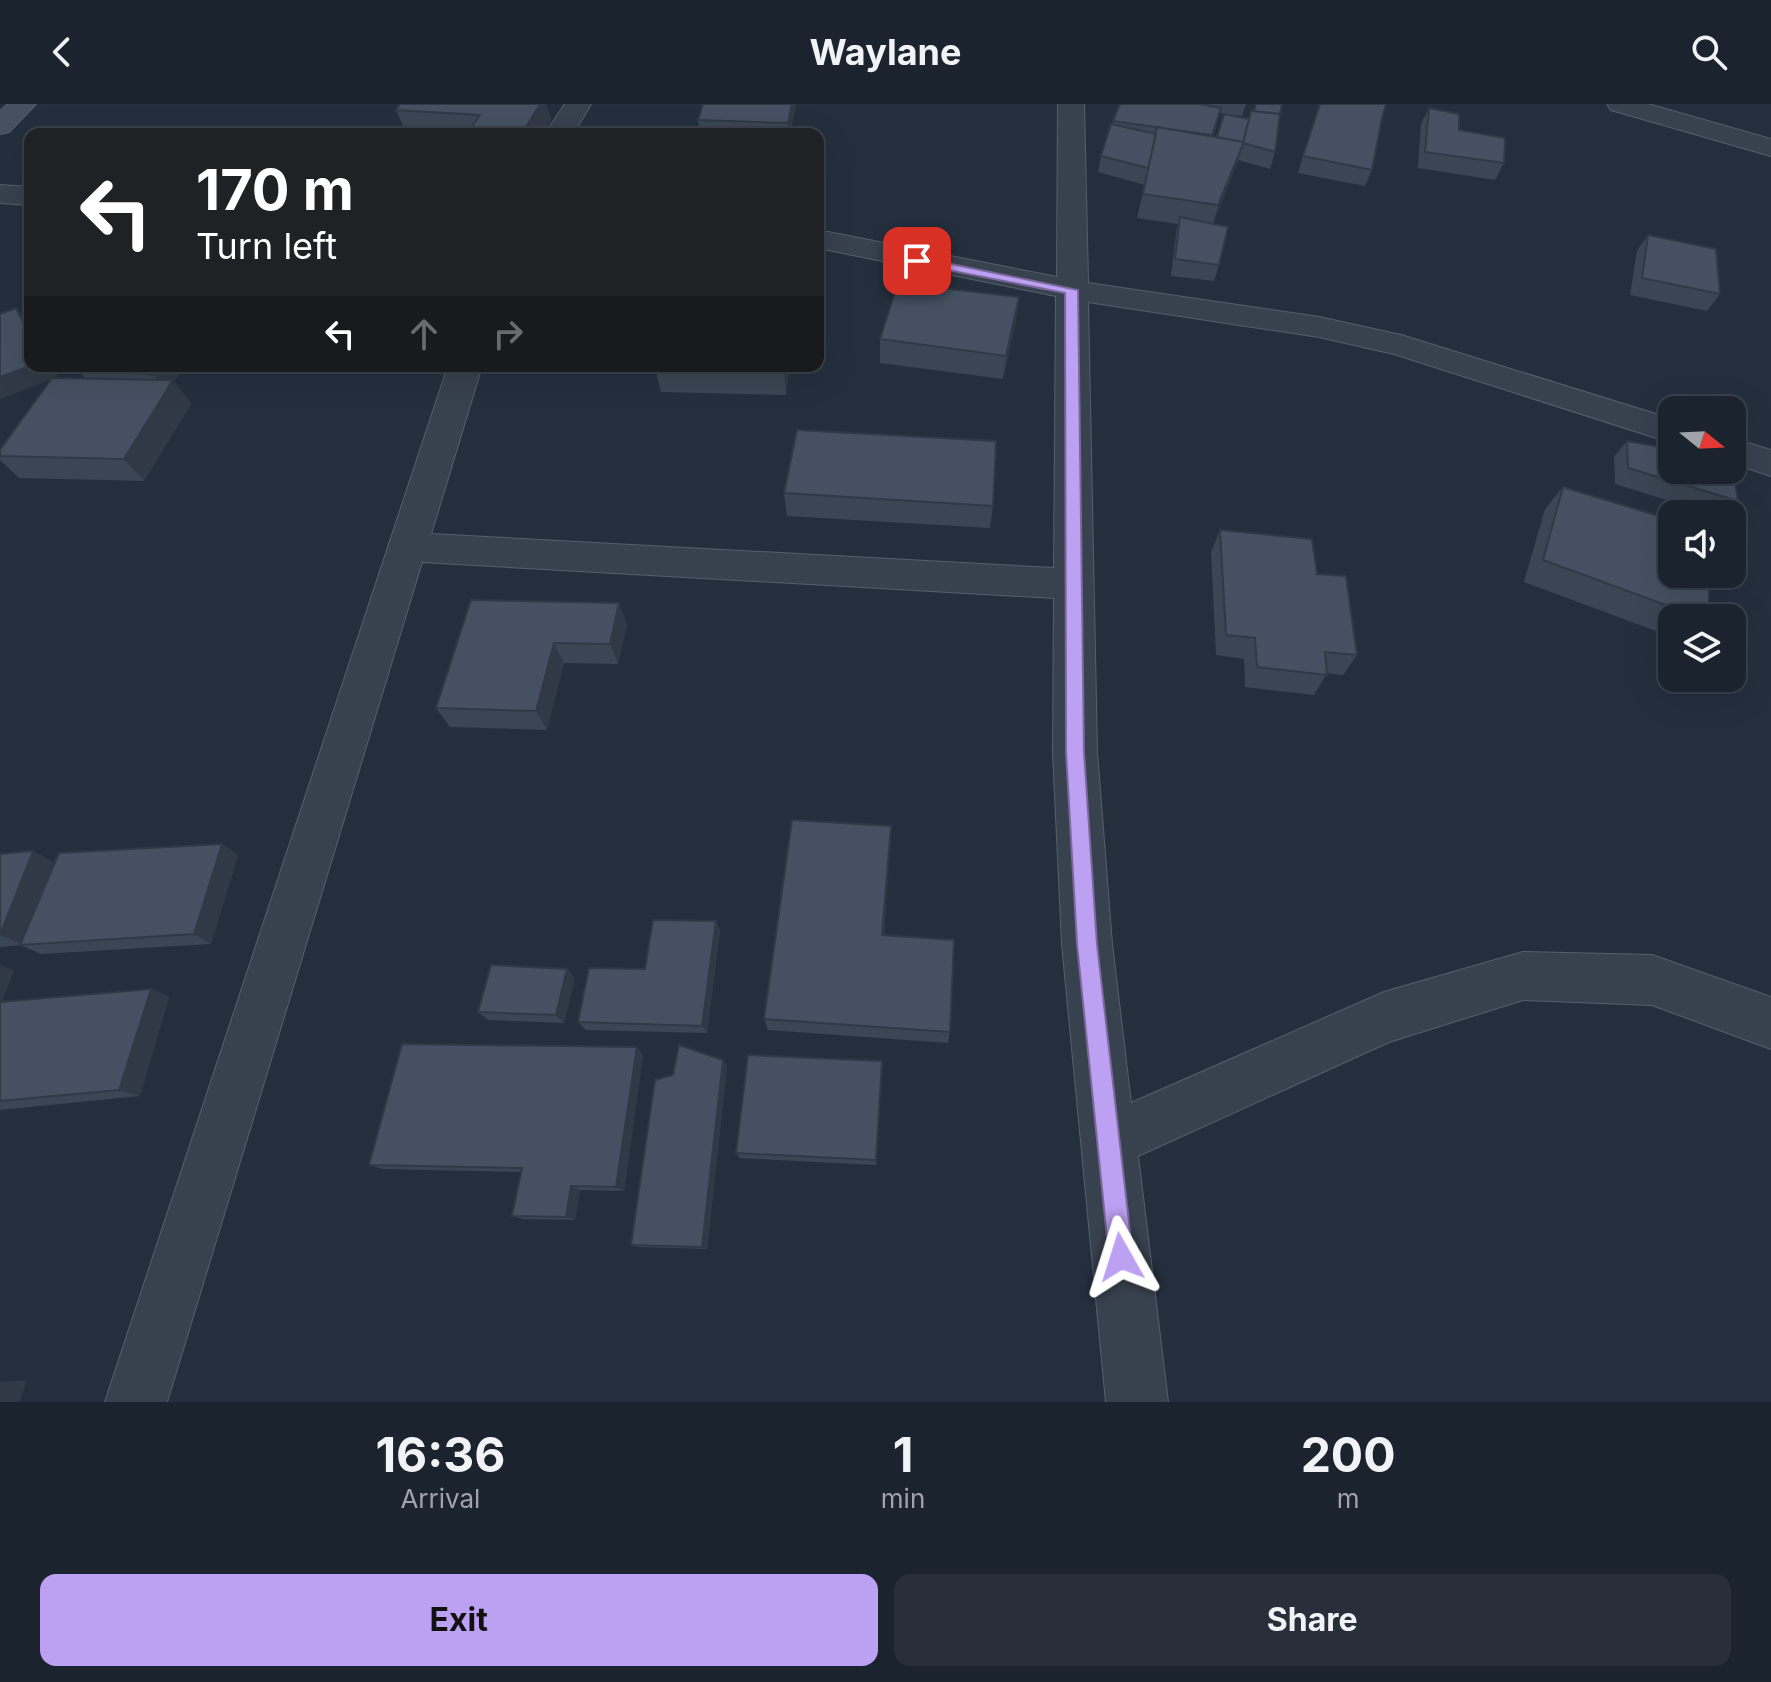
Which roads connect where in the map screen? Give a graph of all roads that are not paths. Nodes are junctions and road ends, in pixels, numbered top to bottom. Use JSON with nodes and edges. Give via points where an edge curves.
{"nodes":[{"id":1,"x":23,"y":104,"type":"edge"},
{"id":2,"x":578,"y":104,"type":"edge"},
{"id":3,"x":1071,"y":104,"type":"edge"},
{"id":4,"x":1620,"y":104,"type":"edge"},
{"id":5,"x":0,"y":126,"type":"edge"},
{"id":6,"x":563,"y":128,"type":"edge"},
{"id":7,"x":1771,"y":148,"type":"edge"},
{"id":8,"x":0,"y":194,"type":"edge"},
{"id":9,"x":24,"y":196,"type":"edge"},
{"id":10,"x":824,"y":240,"type":"edge"},
{"id":11,"x":1072,"y":290,"type":"junction"},
{"id":12,"x":463,"y":372,"type":"edge"},
{"id":13,"x":1658,"y":427,"type":"edge"},
{"id":14,"x":1746,"y":455,"type":"edge"},
{"id":15,"x":1771,"y":463,"type":"edge"},
{"id":16,"x":407,"y":547,"type":"junction"},
{"id":17,"x":1074,"y":584,"type":"junction"},
{"id":18,"x":1771,"y":1023,"type":"edge"},
{"id":19,"x":1108,"y":1141,"type":"junction"},
{"id":20,"x":136,"y":1402,"type":"edge"},
{"id":21,"x":1137,"y":1402,"type":"edge"}],
"edges":[{"from":1,"to":5,"type":"main road"},
{"from":2,"to":6,"type":"street"},
{"from":3,"to":11,"type":"street"},
{"from":4,"to":7,"type":"street"},
{"from":8,"to":9,"type":"street"},
{"from":10,"to":11,"type":"street"},
{"from":11,"to":13,"type":"street","via":[[1319,327],[1401,345]]},
{"from":11,"to":17,"type":"street"},
{"from":12,"to":16,"type":"street"},
{"from":14,"to":15,"type":"street"},
{"from":16,"to":17,"type":"street"},
{"from":16,"to":20,"type":"street"},
{"from":17,"to":19,"type":"street","via":[[1077,782]]},
{"from":18,"to":19,"type":"street","via":[[1652,980],[1523,976],[1384,1018]]},
{"from":19,"to":21,"type":"street"}]}
